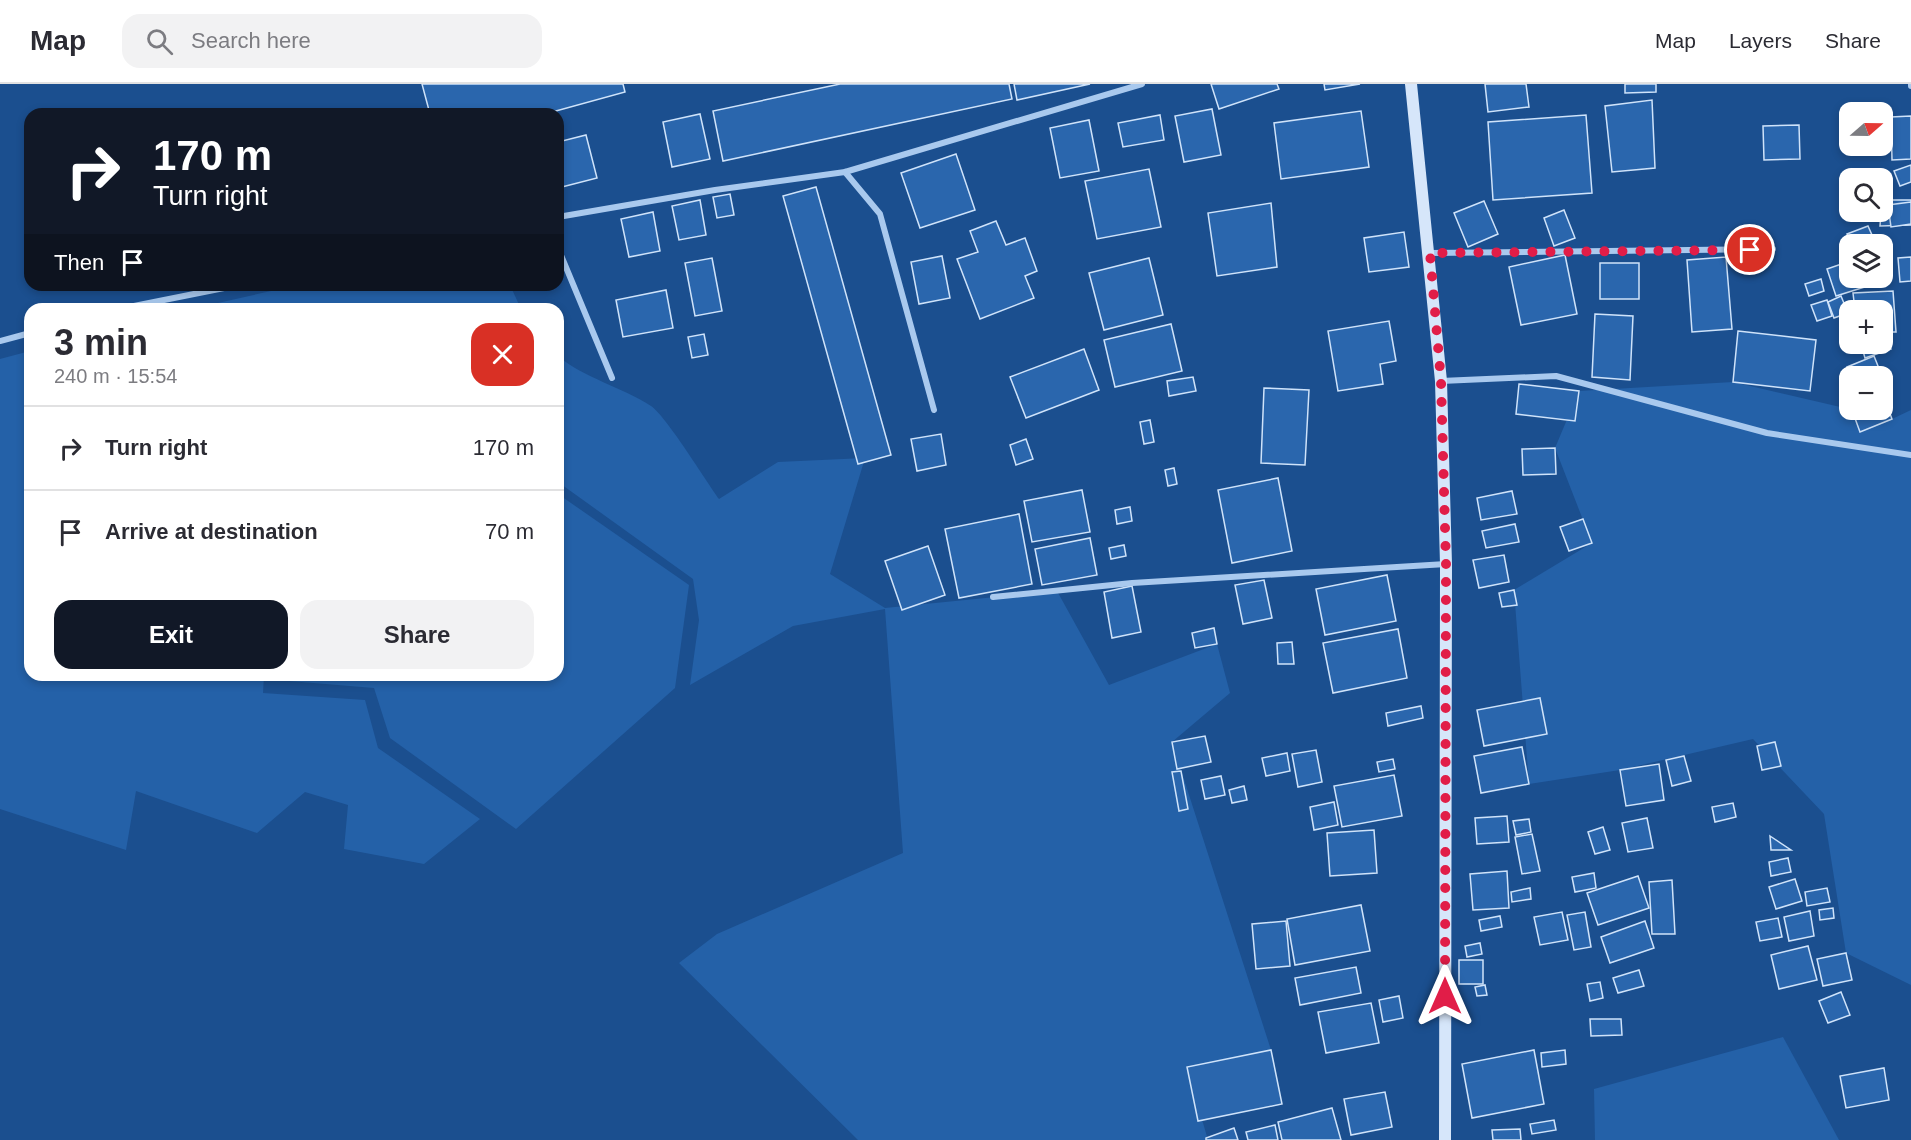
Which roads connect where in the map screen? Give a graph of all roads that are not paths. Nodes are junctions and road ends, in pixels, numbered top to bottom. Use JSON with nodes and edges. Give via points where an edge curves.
{"nodes":[{"id":1,"x":1142,"y":84,"type":"edge"},
{"id":2,"x":1411,"y":84,"type":"edge"},
{"id":3,"x":845,"y":172,"type":"junction"},
{"id":4,"x":564,"y":216,"type":"edge"},
{"id":5,"x":1773,"y":249,"type":"dead end"},
{"id":6,"x":1430,"y":253,"type":"junction"},
{"id":7,"x":564,"y":262,"type":"edge"},
{"id":8,"x":209,"y":291,"type":"edge"},
{"id":9,"x":149,"y":303,"type":"edge"},
{"id":10,"x":24,"y":335,"type":"edge"},
{"id":11,"x":0,"y":341,"type":"edge"},
{"id":12,"x":612,"y":378,"type":"dead end"},
{"id":13,"x":1441,"y":381,"type":"junction"},
{"id":14,"x":934,"y":411,"type":"dead end"},
{"id":15,"x":1911,"y":455,"type":"edge"},
{"id":16,"x":1446,"y":564,"type":"junction"},
{"id":17,"x":993,"y":597,"type":"dead end"},
{"id":18,"x":1445,"y":1140,"type":"edge"}],
"edges":[{"from":1,"to":3,"type":"street"},
{"from":2,"to":6,"type":"main road"},
{"from":3,"to":4,"type":"street"},
{"from":3,"to":14,"type":"street","via":[[879,214]]},
{"from":5,"to":6,"type":"street"},
{"from":6,"to":13,"type":"main road"},
{"from":7,"to":12,"type":"street"},
{"from":8,"to":9,"type":"street"},
{"from":10,"to":11,"type":"street"},
{"from":13,"to":15,"type":"street","via":[[1556,376],[1767,433]]},
{"from":13,"to":16,"type":"main road"},
{"from":16,"to":17,"type":"street","via":[[1132,583]]},
{"from":16,"to":18,"type":"main road"}]}
